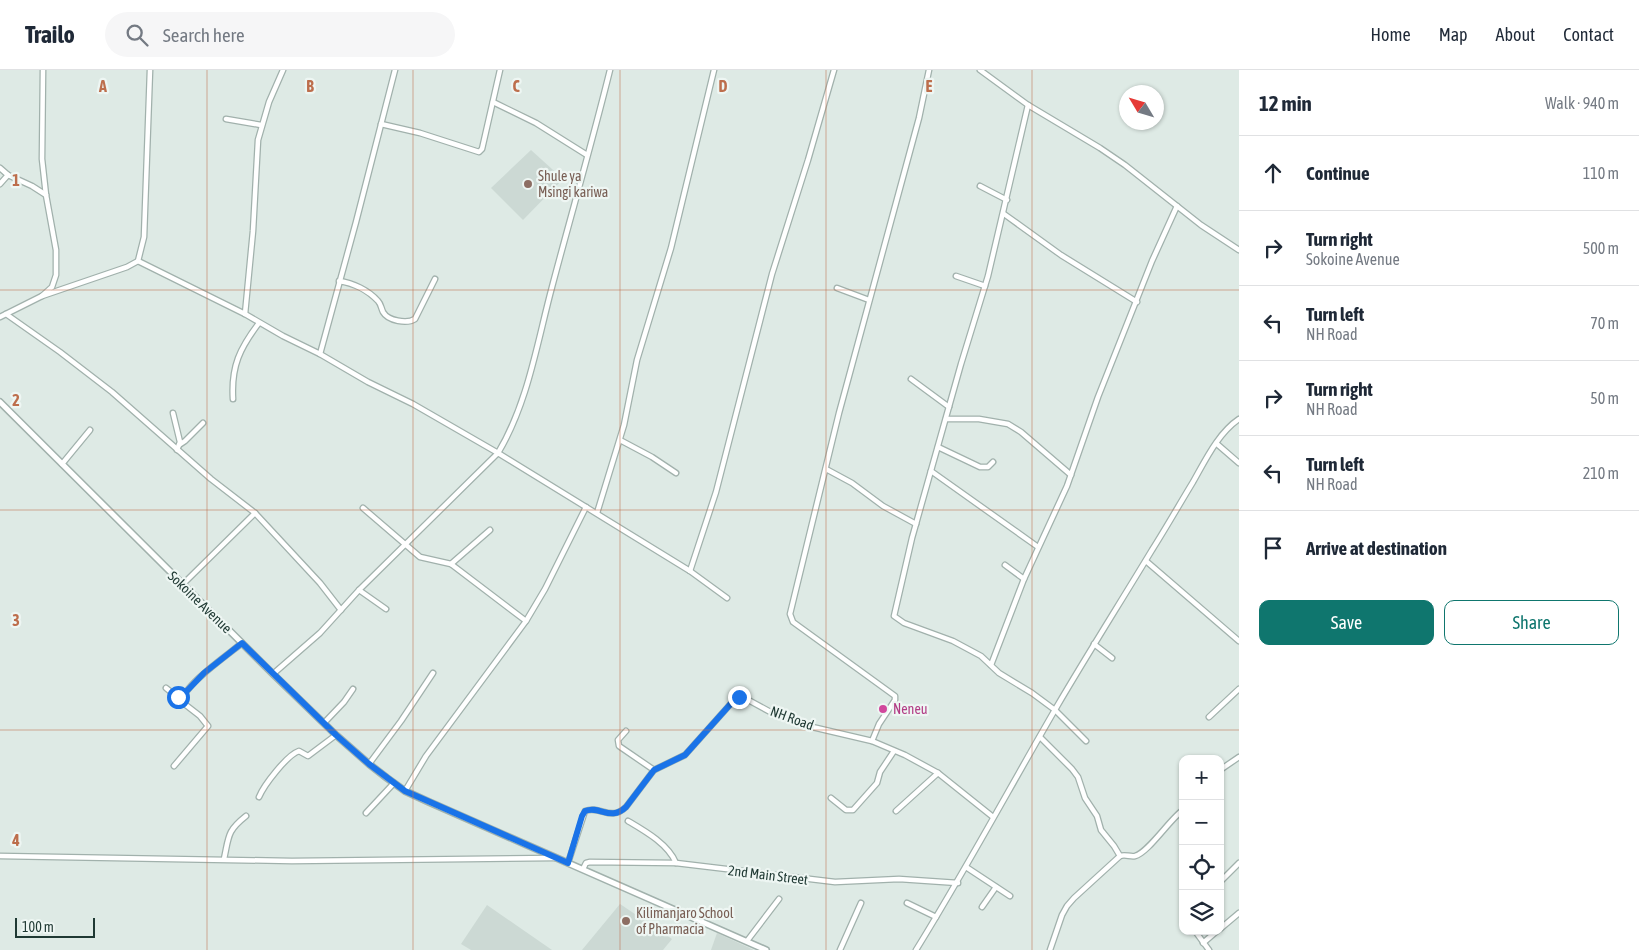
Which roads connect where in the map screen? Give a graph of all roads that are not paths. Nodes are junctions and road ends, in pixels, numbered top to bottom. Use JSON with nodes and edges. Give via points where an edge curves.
{"nodes":[{"id":1,"x":43,"y":70,"type":"edge"},
{"id":2,"x":150,"y":70,"type":"edge"},
{"id":3,"x":283,"y":70,"type":"edge"},
{"id":4,"x":395,"y":70,"type":"edge"},
{"id":5,"x":500,"y":70,"type":"edge"},
{"id":6,"x":610,"y":70,"type":"edge"},
{"id":7,"x":714,"y":70,"type":"edge"},
{"id":8,"x":834,"y":70,"type":"edge"},
{"id":9,"x":929,"y":70,"type":"edge"},
{"id":10,"x":980,"y":70,"type":"edge"},
{"id":11,"x":493,"y":102,"type":"junction"},
{"id":12,"x":1028,"y":105,"type":"junction"},
{"id":13,"x":226,"y":119,"type":"dead end"},
{"id":14,"x":381,"y":124,"type":"junction"},
{"id":15,"x":262,"y":125,"type":"junction"},
{"id":16,"x":588,"y":155,"type":"junction"},
{"id":17,"x":0,"y":168,"type":"edge"},
{"id":18,"x":8,"y":175,"type":"junction"},
{"id":19,"x":0,"y":184,"type":"edge"},
{"id":20,"x":980,"y":186,"type":"dead end"},
{"id":21,"x":46,"y":195,"type":"junction"},
{"id":22,"x":1007,"y":200,"type":"junction"},
{"id":23,"x":1177,"y":206,"type":"junction"},
{"id":24,"x":1004,"y":214,"type":"junction"},
{"id":25,"x":1239,"y":250,"type":"edge"},
{"id":26,"x":138,"y":261,"type":"junction"},
{"id":27,"x":956,"y":276,"type":"dead end"},
{"id":28,"x":435,"y":279,"type":"dead end"},
{"id":29,"x":339,"y":281,"type":"junction"},
{"id":30,"x":985,"y":286,"type":"junction"},
{"id":31,"x":837,"y":288,"type":"dead end"},
{"id":32,"x":42,"y":296,"type":"junction"},
{"id":33,"x":869,"y":300,"type":"junction"},
{"id":34,"x":1137,"y":302,"type":"junction"},
{"id":35,"x":6,"y":314,"type":"junction"},
{"id":36,"x":245,"y":314,"type":"junction"},
{"id":37,"x":0,"y":317,"type":"edge"},
{"id":38,"x":259,"y":322,"type":"junction"},
{"id":39,"x":320,"y":354,"type":"junction"},
{"id":40,"x":911,"y":379,"type":"dead end"},
{"id":41,"x":233,"y":399,"type":"dead end"},
{"id":42,"x":0,"y":402,"type":"edge"},
{"id":43,"x":949,"y":407,"type":"junction"},
{"id":44,"x":173,"y":413,"type":"dead end"},
{"id":45,"x":946,"y":419,"type":"junction"},
{"id":46,"x":1239,"y":419,"type":"edge"},
{"id":47,"x":203,"y":423,"type":"dead end"},
{"id":48,"x":90,"y":430,"type":"dead end"},
{"id":49,"x":620,"y":440,"type":"junction"},
{"id":50,"x":1216,"y":444,"type":"junction"},
{"id":51,"x":938,"y":447,"type":"junction"},
{"id":52,"x":178,"y":448,"type":"junction"},
{"id":53,"x":498,"y":453,"type":"junction"},
{"id":54,"x":993,"y":462,"type":"dead end"},
{"id":55,"x":1239,"y":462,"type":"edge"},
{"id":56,"x":62,"y":464,"type":"junction"},
{"id":57,"x":826,"y":469,"type":"junction"},
{"id":58,"x":931,"y":472,"type":"junction"},
{"id":59,"x":676,"y":473,"type":"dead end"},
{"id":60,"x":1071,"y":475,"type":"junction"},
{"id":61,"x":586,"y":507,"type":"junction"},
{"id":62,"x":363,"y":508,"type":"dead end"},
{"id":63,"x":255,"y":513,"type":"junction"},
{"id":64,"x":597,"y":513,"type":"junction"},
{"id":65,"x":916,"y":524,"type":"junction"},
{"id":66,"x":490,"y":530,"type":"dead end"},
{"id":67,"x":406,"y":545,"type":"junction"},
{"id":68,"x":1038,"y":547,"type":"junction"},
{"id":69,"x":1146,"y":561,"type":"junction"},
{"id":70,"x":451,"y":564,"type":"junction"},
{"id":71,"x":1005,"y":565,"type":"dead end"},
{"id":72,"x":690,"y":571,"type":"junction"},
{"id":73,"x":1024,"y":579,"type":"junction"},
{"id":74,"x":182,"y":585,"type":"junction"},
{"id":75,"x":359,"y":590,"type":"junction"},
{"id":76,"x":727,"y":598,"type":"dead end"},
{"id":77,"x":386,"y":609,"type":"dead end"},
{"id":78,"x":341,"y":610,"type":"junction"},
{"id":79,"x":526,"y":621,"type":"junction"},
{"id":80,"x":1239,"y":641,"type":"edge"},
{"id":81,"x":242,"y":643,"type":"junction"},
{"id":82,"x":1094,"y":644,"type":"junction"},
{"id":83,"x":1112,"y":658,"type":"dead end"},
{"id":84,"x":991,"y":665,"type":"junction"},
{"id":85,"x":432,"y":673,"type":"dead end"},
{"id":86,"x":273,"y":674,"type":"junction"},
{"id":87,"x":166,"y":688,"type":"dead end"},
{"id":88,"x":1239,"y":689,"type":"edge"},
{"id":89,"x":353,"y":690,"type":"dead end"},
{"id":90,"x":182,"y":696,"type":"junction"},
{"id":91,"x":1055,"y":710,"type":"junction"},
{"id":92,"x":1209,"y":717,"type":"dead end"},
{"id":93,"x":324,"y":723,"type":"junction"},
{"id":94,"x":626,"y":731,"type":"dead end"},
{"id":95,"x":336,"y":735,"type":"junction"},
{"id":96,"x":1040,"y":736,"type":"junction"},
{"id":97,"x":872,"y":741,"type":"junction"},
{"id":98,"x":1086,"y":741,"type":"dead end"},
{"id":99,"x":894,"y":751,"type":"junction"},
{"id":100,"x":1239,"y":758,"type":"edge"},
{"id":101,"x":369,"y":764,"type":"junction"},
{"id":102,"x":174,"y":766,"type":"dead end"},
{"id":103,"x":1224,"y":767,"type":"edge"},
{"id":104,"x":654,"y":770,"type":"junction"},
{"id":105,"x":938,"y":773,"type":"junction"},
{"id":106,"x":394,"y":782,"type":"junction"},
{"id":107,"x":405,"y":791,"type":"junction"},
{"id":108,"x":259,"y":797,"type":"dead end"},
{"id":109,"x":831,"y":798,"type":"dead end"},
{"id":110,"x":896,"y":811,"type":"dead end"},
{"id":111,"x":366,"y":813,"type":"dead end"},
{"id":112,"x":1179,"y":813,"type":"edge"},
{"id":113,"x":246,"y":816,"type":"dead end"},
{"id":114,"x":993,"y":817,"type":"junction"},
{"id":115,"x":628,"y":820,"type":"dead end"},
{"id":116,"x":0,"y":856,"type":"edge"},
{"id":117,"x":1120,"y":856,"type":"junction"},
{"id":118,"x":555,"y":858,"type":"junction"},
{"id":119,"x":224,"y":859,"type":"junction"},
{"id":120,"x":568,"y":863,"type":"junction"},
{"id":121,"x":1239,"y":863,"type":"edge"},
{"id":122,"x":676,"y":864,"type":"junction"},
{"id":123,"x":966,"y":867,"type":"junction"},
{"id":124,"x":582,"y":869,"type":"junction"},
{"id":125,"x":1224,"y":878,"type":"edge"},
{"id":126,"x":958,"y":882,"type":"junction"},
{"id":127,"x":996,"y":887,"type":"junction"},
{"id":128,"x":1010,"y":896,"type":"dead end"},
{"id":129,"x":779,"y":900,"type":"dead end"},
{"id":130,"x":861,"y":903,"type":"dead end"},
{"id":131,"x":907,"y":903,"type":"dead end"},
{"id":132,"x":982,"y":906,"type":"dead end"},
{"id":133,"x":1239,"y":913,"type":"edge"},
{"id":134,"x":936,"y":917,"type":"junction"},
{"id":135,"x":1224,"y":926,"type":"edge"},
{"id":136,"x":1197,"y":935,"type":"edge"},
{"id":137,"x":1213,"y":935,"type":"edge"},
{"id":138,"x":747,"y":941,"type":"junction"},
{"id":139,"x":1204,"y":943,"type":"junction"},
{"id":140,"x":766,"y":950,"type":"edge"},
{"id":141,"x":840,"y":950,"type":"edge"},
{"id":142,"x":916,"y":950,"type":"edge"},
{"id":143,"x":1050,"y":950,"type":"edge"},
{"id":144,"x":1209,"y":950,"type":"edge"}],
"edges":[{"from":1,"to":21,"type":"street","via":[[42,159]]},
{"from":2,"to":26,"type":"street","via":[[144,237]]},
{"from":3,"to":15,"type":"street"},
{"from":4,"to":14,"type":"street"},
{"from":5,"to":11,"type":"street"},
{"from":6,"to":16,"type":"street"},
{"from":7,"to":49,"type":"street","via":[[671,248],[636,360]]},
{"from":8,"to":72,"type":"street","via":[[774,266],[716,492]]},
{"from":9,"to":33,"type":"street"},
{"from":10,"to":12,"type":"street"},
{"from":11,"to":14,"type":"street","via":[[479,152]]},
{"from":11,"to":16,"type":"street","via":[[536,123]]},
{"from":12,"to":22,"type":"street"},
{"from":12,"to":23,"type":"street","via":[[1109,153]]},
{"from":13,"to":15,"type":"street"},
{"from":14,"to":29,"type":"street"},
{"from":15,"to":36,"type":"street","via":[[257,150]]},
{"from":16,"to":53,"type":"street","via":[[537,352],[512,426]]},
{"from":17,"to":18,"type":"street"},
{"from":18,"to":19,"type":"street"},
{"from":18,"to":21,"type":"street"},
{"from":20,"to":22,"type":"street"},
{"from":21,"to":32,"type":"street","via":[[57,267],[52,287]]},
{"from":22,"to":24,"type":"street"},
{"from":23,"to":25,"type":"street"},
{"from":23,"to":34,"type":"street"},
{"from":24,"to":30,"type":"street"},
{"from":24,"to":34,"type":"street","via":[[1061,255]]},
{"from":26,"to":32,"type":"street"},
{"from":26,"to":36,"type":"street"},
{"from":27,"to":30,"type":"street"},
{"from":28,"to":29,"type":"street","via":[[416,319],[407,322],[391,319],[369,293],[356,285]]},
{"from":29,"to":39,"type":"street"},
{"from":30,"to":43,"type":"street"},
{"from":31,"to":33,"type":"street"},
{"from":32,"to":35,"type":"street"},
{"from":33,"to":57,"type":"street"},
{"from":34,"to":60,"type":"street","via":[[1098,397]]},
{"from":35,"to":37,"type":"street"},
{"from":35,"to":52,"type":"street","via":[[112,392]]},
{"from":36,"to":38,"type":"street"},
{"from":38,"to":39,"type":"street"},
{"from":38,"to":41,"type":"street","via":[[240,351],[235,366]]},
{"from":39,"to":53,"type":"street"},
{"from":40,"to":43,"type":"street"},
{"from":42,"to":56,"type":"street","name":"Sokoine Avenue"},
{"from":43,"to":45,"type":"street"},
{"from":44,"to":52,"type":"street"},
{"from":45,"to":51,"type":"street"},
{"from":45,"to":60,"type":"street","via":[[979,419],[1008,424]]},
{"from":46,"to":50,"type":"street"},
{"from":47,"to":52,"type":"street"},
{"from":48,"to":56,"type":"street"},
{"from":49,"to":59,"type":"street"},
{"from":49,"to":64,"type":"street"},
{"from":50,"to":55,"type":"street"},
{"from":50,"to":69,"type":"street"},
{"from":51,"to":54,"type":"street","via":[[980,467],[988,467]]},
{"from":51,"to":58,"type":"street"},
{"from":52,"to":63,"type":"street"},
{"from":53,"to":61,"type":"street"},
{"from":53,"to":67,"type":"street"},
{"from":56,"to":74,"type":"street","name":"Sokoine Avenue"},
{"from":57,"to":65,"type":"street"},
{"from":57,"to":97,"type":"street","via":[[790,614],[793,622],[895,696]]},
{"from":58,"to":65,"type":"street"},
{"from":58,"to":68,"type":"street"},
{"from":60,"to":68,"type":"street"},
{"from":61,"to":64,"type":"street"},
{"from":61,"to":79,"type":"street","via":[[546,589]]},
{"from":62,"to":67,"type":"street"},
{"from":63,"to":74,"type":"street"},
{"from":63,"to":78,"type":"street"},
{"from":64,"to":72,"type":"street"},
{"from":65,"to":84,"type":"street","via":[[894,616],[968,648]]},
{"from":66,"to":70,"type":"street"},
{"from":67,"to":70,"type":"street","via":[[420,557]]},
{"from":67,"to":75,"type":"street"},
{"from":68,"to":73,"type":"street"},
{"from":69,"to":80,"type":"street"},
{"from":69,"to":82,"type":"street"},
{"from":70,"to":79,"type":"street"},
{"from":71,"to":73,"type":"street"},
{"from":72,"to":76,"type":"street"},
{"from":73,"to":84,"type":"street"},
{"from":74,"to":81,"type":"street","name":"Sokoine Avenue"},
{"from":75,"to":77,"type":"street"},
{"from":75,"to":78,"type":"street"},
{"from":78,"to":86,"type":"street"},
{"from":79,"to":107,"type":"street","via":[[426,756]]},
{"from":81,"to":86,"type":"street","name":"Sokoine Avenue"},
{"from":81,"to":90,"type":"street","via":[[204,673]]},
{"from":82,"to":83,"type":"street"},
{"from":82,"to":91,"type":"street"},
{"from":84,"to":91,"type":"street"},
{"from":85,"to":101,"type":"street"},
{"from":86,"to":93,"type":"street","name":"Sokoine Avenue"},
{"from":87,"to":90,"type":"street","via":[[176,696]]},
{"from":88,"to":92,"type":"street"},
{"from":89,"to":93,"type":"street"},
{"from":90,"to":102,"type":"street","via":[[182,702],[208,726]]},
{"from":91,"to":96,"type":"street"},
{"from":91,"to":98,"type":"street"},
{"from":93,"to":95,"type":"street","name":"Sokoine Avenue"},
{"from":94,"to":104,"type":"street","via":[[618,740],[619,746]]},
{"from":95,"to":101,"type":"street","name":"Sokoine Avenue"},
{"from":95,"to":108,"type":"street","via":[[308,756],[299,751],[293,754],[263,786]]},
{"from":96,"to":114,"type":"street"},
{"from":96,"to":117,"type":"street","via":[[1078,777],[1101,830]]},
{"from":97,"to":99,"type":"street","name":"NH Road"},
{"from":97,"to":104,"type":"street","name":"NH Road","via":[[808,726],[776,715],[741,696],[685,755]]},
{"from":99,"to":105,"type":"street","name":"NH Road"},
{"from":99,"to":109,"type":"street","via":[[880,772],[877,783],[853,810],[846,810]]},
{"from":100,"to":103,"type":"street"},
{"from":101,"to":106,"type":"street","name":"Sokoine Avenue"},
{"from":104,"to":120,"type":"street","name":"NH Road","via":[[621,812],[585,811]]},
{"from":105,"to":110,"type":"street"},
{"from":105,"to":114,"type":"street","name":"NH Road"},
{"from":106,"to":107,"type":"street","name":"Sokoine Avenue"},
{"from":106,"to":111,"type":"street"},
{"from":107,"to":118,"type":"street","name":"Sokoine Avenue"},
{"from":112,"to":117,"type":"street","via":[[1143,852],[1136,856]]},
{"from":113,"to":119,"type":"street","via":[[230,832]]},
{"from":114,"to":123,"type":"street"},
{"from":115,"to":122,"type":"street","via":[[667,849]]},
{"from":116,"to":119,"type":"street"},
{"from":117,"to":143,"type":"street","via":[[1067,906]]},
{"from":118,"to":119,"type":"street"},
{"from":118,"to":120,"type":"street","name":"Sokoine Avenue"},
{"from":120,"to":124,"type":"street","name":"Sokoine Avenue"},
{"from":121,"to":125,"type":"street"},
{"from":122,"to":124,"type":"street","name":"2nd Main Street","via":[[590,862]]},
{"from":122,"to":126,"type":"street","name":"2nd Main Street","via":[[835,882],[899,879]]},
{"from":123,"to":126,"type":"street"},
{"from":123,"to":127,"type":"street"},
{"from":124,"to":138,"type":"street","name":"Sokoine Avenue"},
{"from":126,"to":134,"type":"street"},
{"from":127,"to":128,"type":"street"},
{"from":127,"to":132,"type":"street"},
{"from":129,"to":138,"type":"street"},
{"from":130,"to":141,"type":"street"},
{"from":131,"to":134,"type":"street"},
{"from":133,"to":135,"type":"street"},
{"from":134,"to":142,"type":"street"},
{"from":136,"to":139,"type":"street"},
{"from":137,"to":139,"type":"street"},
{"from":138,"to":140,"type":"street","name":"Sokoine Avenue"},
{"from":139,"to":144,"type":"street"}]}
